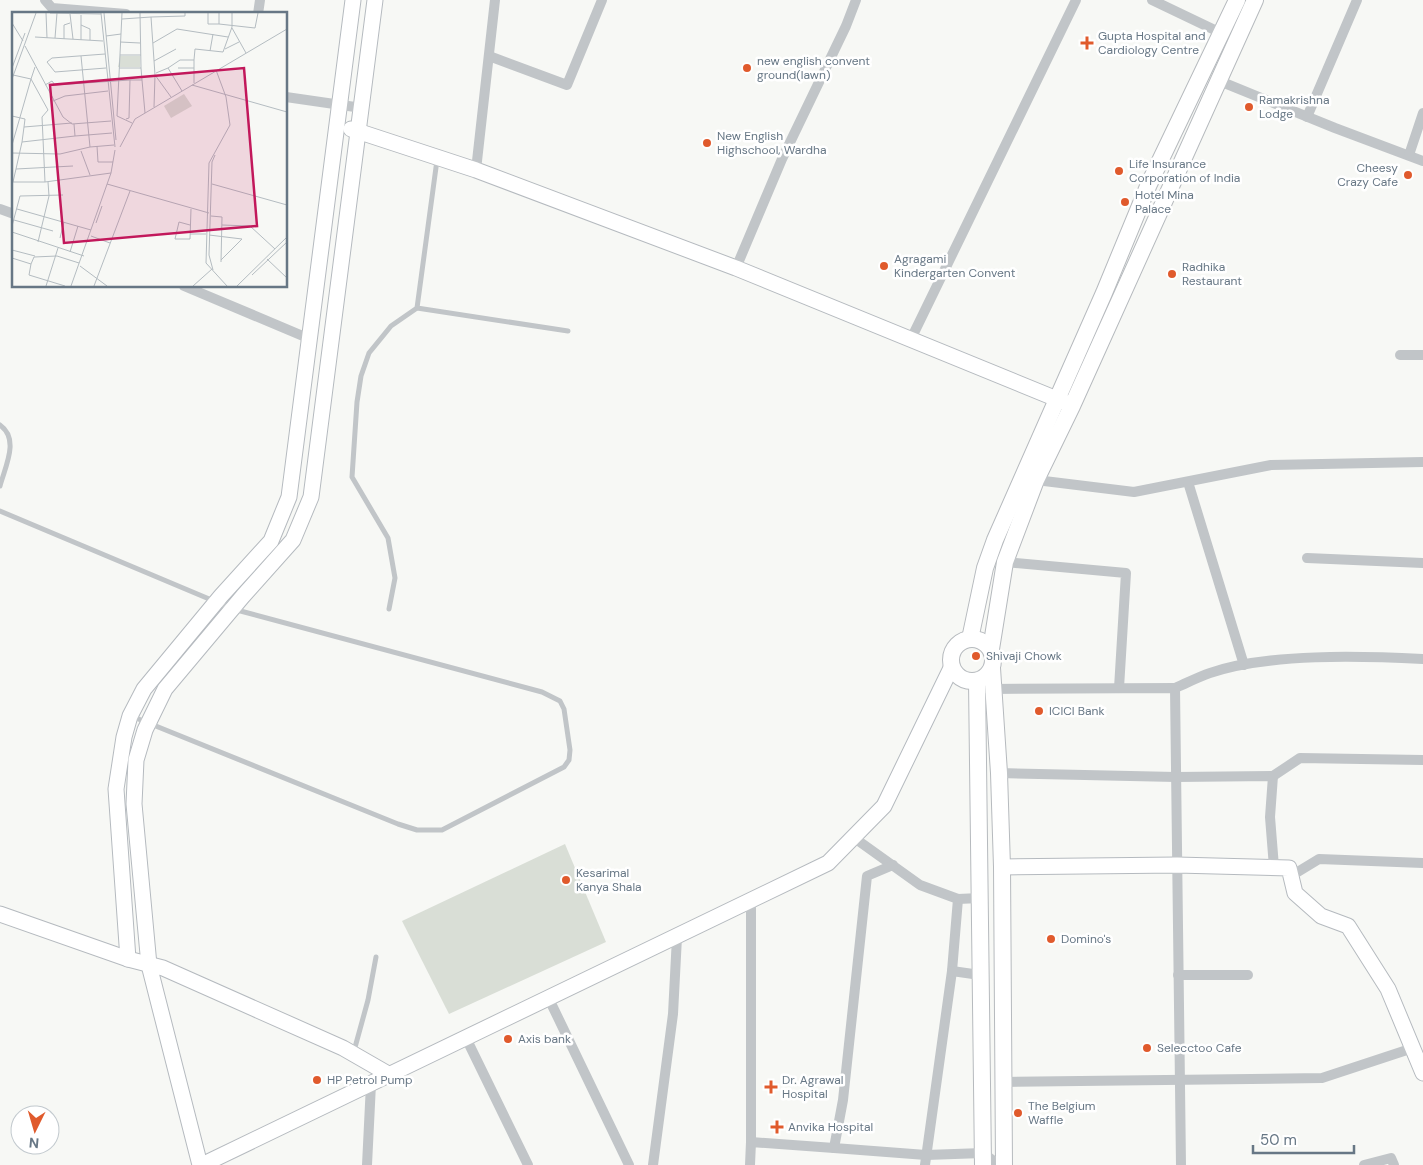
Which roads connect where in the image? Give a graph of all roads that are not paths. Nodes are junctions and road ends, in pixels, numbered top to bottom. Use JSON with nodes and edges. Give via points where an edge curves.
{"nodes":[{"id":1,"x":45,"y":0,"type":"edge"},
{"id":2,"x":353,"y":0,"type":"edge"},
{"id":3,"x":375,"y":0,"type":"edge"},
{"id":4,"x":495,"y":0,"type":"edge"},
{"id":5,"x":602,"y":0,"type":"edge"},
{"id":6,"x":856,"y":0,"type":"edge"},
{"id":7,"x":1076,"y":0,"type":"edge"},
{"id":8,"x":1152,"y":0,"type":"edge"},
{"id":9,"x":1237,"y":0,"type":"edge"},
{"id":10,"x":1254,"y":0,"type":"edge"},
{"id":11,"x":1357,"y":0,"type":"edge"},
{"id":12,"x":101,"y":12,"type":"edge"},
{"id":13,"x":1221,"y":33,"type":"junction"},
{"id":14,"x":489,"y":56,"type":"junction"},
{"id":15,"x":1217,"y":80,"type":"junction"},
{"id":16,"x":288,"y":97,"type":"edge"},
{"id":17,"x":340,"y":105,"type":"junction"},
{"id":18,"x":362,"y":108,"type":"junction"},
{"id":19,"x":1423,"y":113,"type":"edge"},
{"id":20,"x":1307,"y":117,"type":"junction"},
{"id":21,"x":338,"y":126,"type":"junction"},
{"id":22,"x":359,"y":130,"type":"junction"},
{"id":23,"x":1409,"y":155,"type":"junction"},
{"id":24,"x":438,"y":157,"type":"junction"},
{"id":25,"x":1423,"y":160,"type":"edge"},
{"id":26,"x":476,"y":170,"type":"junction"},
{"id":27,"x":0,"y":209,"type":"edge"},
{"id":28,"x":12,"y":213,"type":"edge"},
{"id":29,"x":736,"y":268,"type":"junction"},
{"id":30,"x":189,"y":288,"type":"edge"},
{"id":31,"x":418,"y":308,"type":"junction"},
{"id":32,"x":568,"y":331,"type":"dead end"},
{"id":33,"x":910,"y":339,"type":"junction"},
{"id":34,"x":310,"y":340,"type":"junction"},
{"id":35,"x":1400,"y":355,"type":"dead end"},
{"id":36,"x":1423,"y":355,"type":"edge"},
{"id":37,"x":1056,"y":399,"type":"junction"},
{"id":38,"x":1072,"y":406,"type":"junction"},
{"id":39,"x":0,"y":425,"type":"edge"},
{"id":40,"x":1423,"y":462,"type":"edge"},
{"id":41,"x":1036,"y":480,"type":"junction"},
{"id":42,"x":1188,"y":482,"type":"junction"},
{"id":43,"x":0,"y":486,"type":"edge"},
{"id":44,"x":0,"y":511,"type":"edge"},
{"id":45,"x":1307,"y":558,"type":"dead end"},
{"id":46,"x":1005,"y":562,"type":"junction"},
{"id":47,"x":1423,"y":562,"type":"edge"},
{"id":48,"x":217,"y":601,"type":"junction"},
{"id":49,"x":233,"y":609,"type":"junction"},
{"id":50,"x":389,"y":609,"type":"dead end"},
{"id":51,"x":970,"y":639,"type":"junction"},
{"id":52,"x":991,"y":649,"type":"junction"},
{"id":53,"x":1423,"y":660,"type":"edge"},
{"id":54,"x":1244,"y":665,"type":"junction"},
{"id":55,"x":992,"y":668,"type":"junction"},
{"id":56,"x":949,"y":672,"type":"junction"},
{"id":57,"x":1119,"y":688,"type":"junction"},
{"id":58,"x":1175,"y":688,"type":"junction"},
{"id":59,"x":978,"y":689,"type":"junction"},
{"id":60,"x":994,"y":689,"type":"junction"},
{"id":61,"x":130,"y":716,"type":"junction"},
{"id":62,"x":149,"y":723,"type":"junction"},
{"id":63,"x":1423,"y":760,"type":"edge"},
{"id":64,"x":999,"y":772,"type":"junction"},
{"id":65,"x":1273,"y":776,"type":"junction"},
{"id":66,"x":1176,"y":777,"type":"junction"},
{"id":67,"x":853,"y":837,"type":"junction"},
{"id":68,"x":1423,"y":863,"type":"edge"},
{"id":69,"x":893,"y":865,"type":"junction"},
{"id":70,"x":1177,"y":865,"type":"junction"},
{"id":71,"x":1002,"y":867,"type":"junction"},
{"id":72,"x":1274,"y":867,"type":"junction"},
{"id":73,"x":1291,"y":876,"type":"junction"},
{"id":74,"x":980,"y":898,"type":"junction"},
{"id":75,"x":958,"y":899,"type":"junction"},
{"id":76,"x":751,"y":902,"type":"junction"},
{"id":77,"x":0,"y":914,"type":"edge"},
{"id":78,"x":676,"y":937,"type":"junction"},
{"id":79,"x":376,"y":957,"type":"dead end"},
{"id":80,"x":128,"y":959,"type":"junction"},
{"id":81,"x":150,"y":965,"type":"junction"},
{"id":82,"x":952,"y":971,"type":"junction"},
{"id":83,"x":1178,"y":974,"type":"junction"},
{"id":84,"x":980,"y":975,"type":"junction"},
{"id":85,"x":1248,"y":975,"type":"dead end"},
{"id":86,"x":549,"y":999,"type":"junction"},
{"id":87,"x":466,"y":1038,"type":"junction"},
{"id":88,"x":1413,"y":1048,"type":"junction"},
{"id":89,"x":354,"y":1053,"type":"junction"},
{"id":90,"x":1423,"y":1073,"type":"edge"},
{"id":91,"x":390,"y":1075,"type":"junction"},
{"id":92,"x":1179,"y":1078,"type":"junction"},
{"id":93,"x":1004,"y":1082,"type":"junction"},
{"id":94,"x":371,"y":1084,"type":"junction"},
{"id":95,"x":750,"y":1142,"type":"junction"},
{"id":96,"x":834,"y":1148,"type":"junction"},
{"id":97,"x":983,"y":1159,"type":"edge"},
{"id":98,"x":926,"y":1160,"type":"edge"},
{"id":99,"x":201,"y":1165,"type":"edge"},
{"id":100,"x":367,"y":1165,"type":"edge"},
{"id":101,"x":528,"y":1165,"type":"edge"},
{"id":102,"x":629,"y":1165,"type":"edge"},
{"id":103,"x":653,"y":1165,"type":"edge"},
{"id":104,"x":750,"y":1165,"type":"edge"},
{"id":105,"x":999,"y":1165,"type":"edge"},
{"id":106,"x":1004,"y":1165,"type":"edge"},
{"id":107,"x":1181,"y":1165,"type":"edge"},
{"id":108,"x":1364,"y":1165,"type":"edge"},
{"id":109,"x":1394,"y":1165,"type":"edge"}],
"edges":[{"from":1,"to":12,"type":"street","via":[[52,8]]},
{"from":2,"to":17,"type":"main road"},
{"from":3,"to":18,"type":"main road"},
{"from":4,"to":14,"type":"street"},
{"from":5,"to":14,"type":"street","via":[[567,85]]},
{"from":6,"to":29,"type":"street","via":[[782,159]]},
{"from":7,"to":33,"type":"street"},
{"from":8,"to":13,"type":"street"},
{"from":9,"to":13,"type":"main road"},
{"from":10,"to":15,"type":"main road"},
{"from":11,"to":20,"type":"street"},
{"from":13,"to":37,"type":"main road","via":[[1149,184]]},
{"from":14,"to":26,"type":"street"},
{"from":15,"to":20,"type":"street"},
{"from":15,"to":38,"type":"main road"},
{"from":16,"to":17,"type":"street"},
{"from":17,"to":18,"type":"street"},
{"from":17,"to":21,"type":"main road"},
{"from":18,"to":22,"type":"main road"},
{"from":19,"to":23,"type":"street"},
{"from":20,"to":23,"type":"street"},
{"from":21,"to":22,"type":"main road"},
{"from":21,"to":34,"type":"main road"},
{"from":22,"to":24,"type":"main road"},
{"from":22,"to":49,"type":"main road","via":[[310,497],[293,540]]},
{"from":23,"to":25,"type":"street"},
{"from":24,"to":26,"type":"main road"},
{"from":24,"to":31,"type":"lane"},
{"from":26,"to":29,"type":"main road"},
{"from":27,"to":28,"type":"street"},
{"from":29,"to":33,"type":"main road"},
{"from":30,"to":34,"type":"street"},
{"from":31,"to":32,"type":"lane"},
{"from":31,"to":50,"type":"lane","via":[[391,326],[369,353],[357,402],[352,477],[388,538],[395,578]]},
{"from":33,"to":37,"type":"main road"},
{"from":34,"to":48,"type":"main road","via":[[289,497],[271,541]]},
{"from":35,"to":36,"type":"street"},
{"from":37,"to":38,"type":"main road"},
{"from":37,"to":51,"type":"main road","via":[[990,553]]},
{"from":38,"to":41,"type":"main road"},
{"from":39,"to":43,"type":"lane","via":[[8,433],[11,448]]},
{"from":40,"to":42,"type":"street","via":[[1271,466]]},
{"from":41,"to":42,"type":"street","via":[[1134,492]]},
{"from":41,"to":46,"type":"main road"},
{"from":42,"to":54,"type":"street"},
{"from":44,"to":48,"type":"lane"},
{"from":45,"to":47,"type":"street"},
{"from":46,"to":52,"type":"main road"},
{"from":46,"to":57,"type":"street","via":[[1126,573]]},
{"from":48,"to":49,"type":"lane"},
{"from":48,"to":61,"type":"main road","via":[[144,689]]},
{"from":49,"to":62,"type":"main road","via":[[165,689]]},
{"from":49,"to":62,"type":"lane","via":[[542,692],[560,701],[564,709],[569,760],[564,767],[442,830],[431,832],[398,824]]},
{"from":51,"to":52,"type":"main road","via":[[980,640]]},
{"from":51,"to":56,"type":"main road","via":[[952,653]]},
{"from":52,"to":55,"type":"main road"},
{"from":53,"to":54,"type":"street","via":[[1326,658]]},
{"from":54,"to":58,"type":"street","via":[[1211,673]]},
{"from":55,"to":59,"type":"main road"},
{"from":55,"to":60,"type":"main road"},
{"from":56,"to":59,"type":"main road","via":[[959,682]]},
{"from":56,"to":67,"type":"main road","via":[[884,806]]},
{"from":57,"to":58,"type":"street"},
{"from":57,"to":60,"type":"street"},
{"from":58,"to":66,"type":"street"},
{"from":59,"to":60,"type":"street"},
{"from":59,"to":74,"type":"main road"},
{"from":60,"to":64,"type":"main road"},
{"from":61,"to":62,"type":"lane"},
{"from":61,"to":80,"type":"main road","via":[[116,789]]},
{"from":62,"to":81,"type":"main road","via":[[136,760],[134,804]]},
{"from":63,"to":65,"type":"street","via":[[1300,758]]},
{"from":64,"to":66,"type":"street"},
{"from":64,"to":71,"type":"main road"},
{"from":65,"to":66,"type":"street"},
{"from":65,"to":72,"type":"street","via":[[1270,817]]},
{"from":66,"to":70,"type":"street"},
{"from":67,"to":69,"type":"street"},
{"from":67,"to":76,"type":"main road","via":[[828,863]]},
{"from":68,"to":73,"type":"street","via":[[1319,859]]},
{"from":69,"to":75,"type":"street","via":[[920,885]]},
{"from":69,"to":96,"type":"street","via":[[866,876],[843,1100]]},
{"from":70,"to":71,"type":"main road"},
{"from":70,"to":72,"type":"main road"},
{"from":70,"to":83,"type":"street"},
{"from":71,"to":93,"type":"main road"},
{"from":72,"to":73,"type":"main road","via":[[1289,868]]},
{"from":73,"to":88,"type":"main road","via":[[1295,893],[1321,916],[1348,926],[1388,989]]},
{"from":74,"to":75,"type":"street"},
{"from":74,"to":84,"type":"main road"},
{"from":75,"to":82,"type":"street"},
{"from":76,"to":78,"type":"main road"},
{"from":76,"to":95,"type":"street"},
{"from":77,"to":80,"type":"main road"},
{"from":78,"to":86,"type":"main road"},
{"from":78,"to":103,"type":"street","via":[[673,1014]]},
{"from":79,"to":89,"type":"lane"},
{"from":80,"to":81,"type":"main road"},
{"from":81,"to":89,"type":"main road"},
{"from":81,"to":99,"type":"main road"},
{"from":82,"to":84,"type":"street"},
{"from":82,"to":98,"type":"street"},
{"from":83,"to":85,"type":"street"},
{"from":83,"to":92,"type":"street"},
{"from":84,"to":97,"type":"main road"},
{"from":86,"to":87,"type":"main road"},
{"from":86,"to":102,"type":"street"},
{"from":87,"to":91,"type":"main road"},
{"from":87,"to":101,"type":"street"},
{"from":88,"to":90,"type":"main road"},
{"from":88,"to":92,"type":"street","via":[[1322,1078]]},
{"from":89,"to":91,"type":"main road"},
{"from":91,"to":94,"type":"main road"},
{"from":92,"to":93,"type":"street"},
{"from":92,"to":107,"type":"street"},
{"from":93,"to":106,"type":"main road"},
{"from":94,"to":99,"type":"main road"},
{"from":94,"to":100,"type":"street"},
{"from":95,"to":96,"type":"street"},
{"from":95,"to":104,"type":"street"},
{"from":96,"to":98,"type":"street"},
{"from":97,"to":98,"type":"street"},
{"from":97,"to":105,"type":"street"},
{"from":108,"to":109,"type":"street","via":[[1390,1158]]}]}
